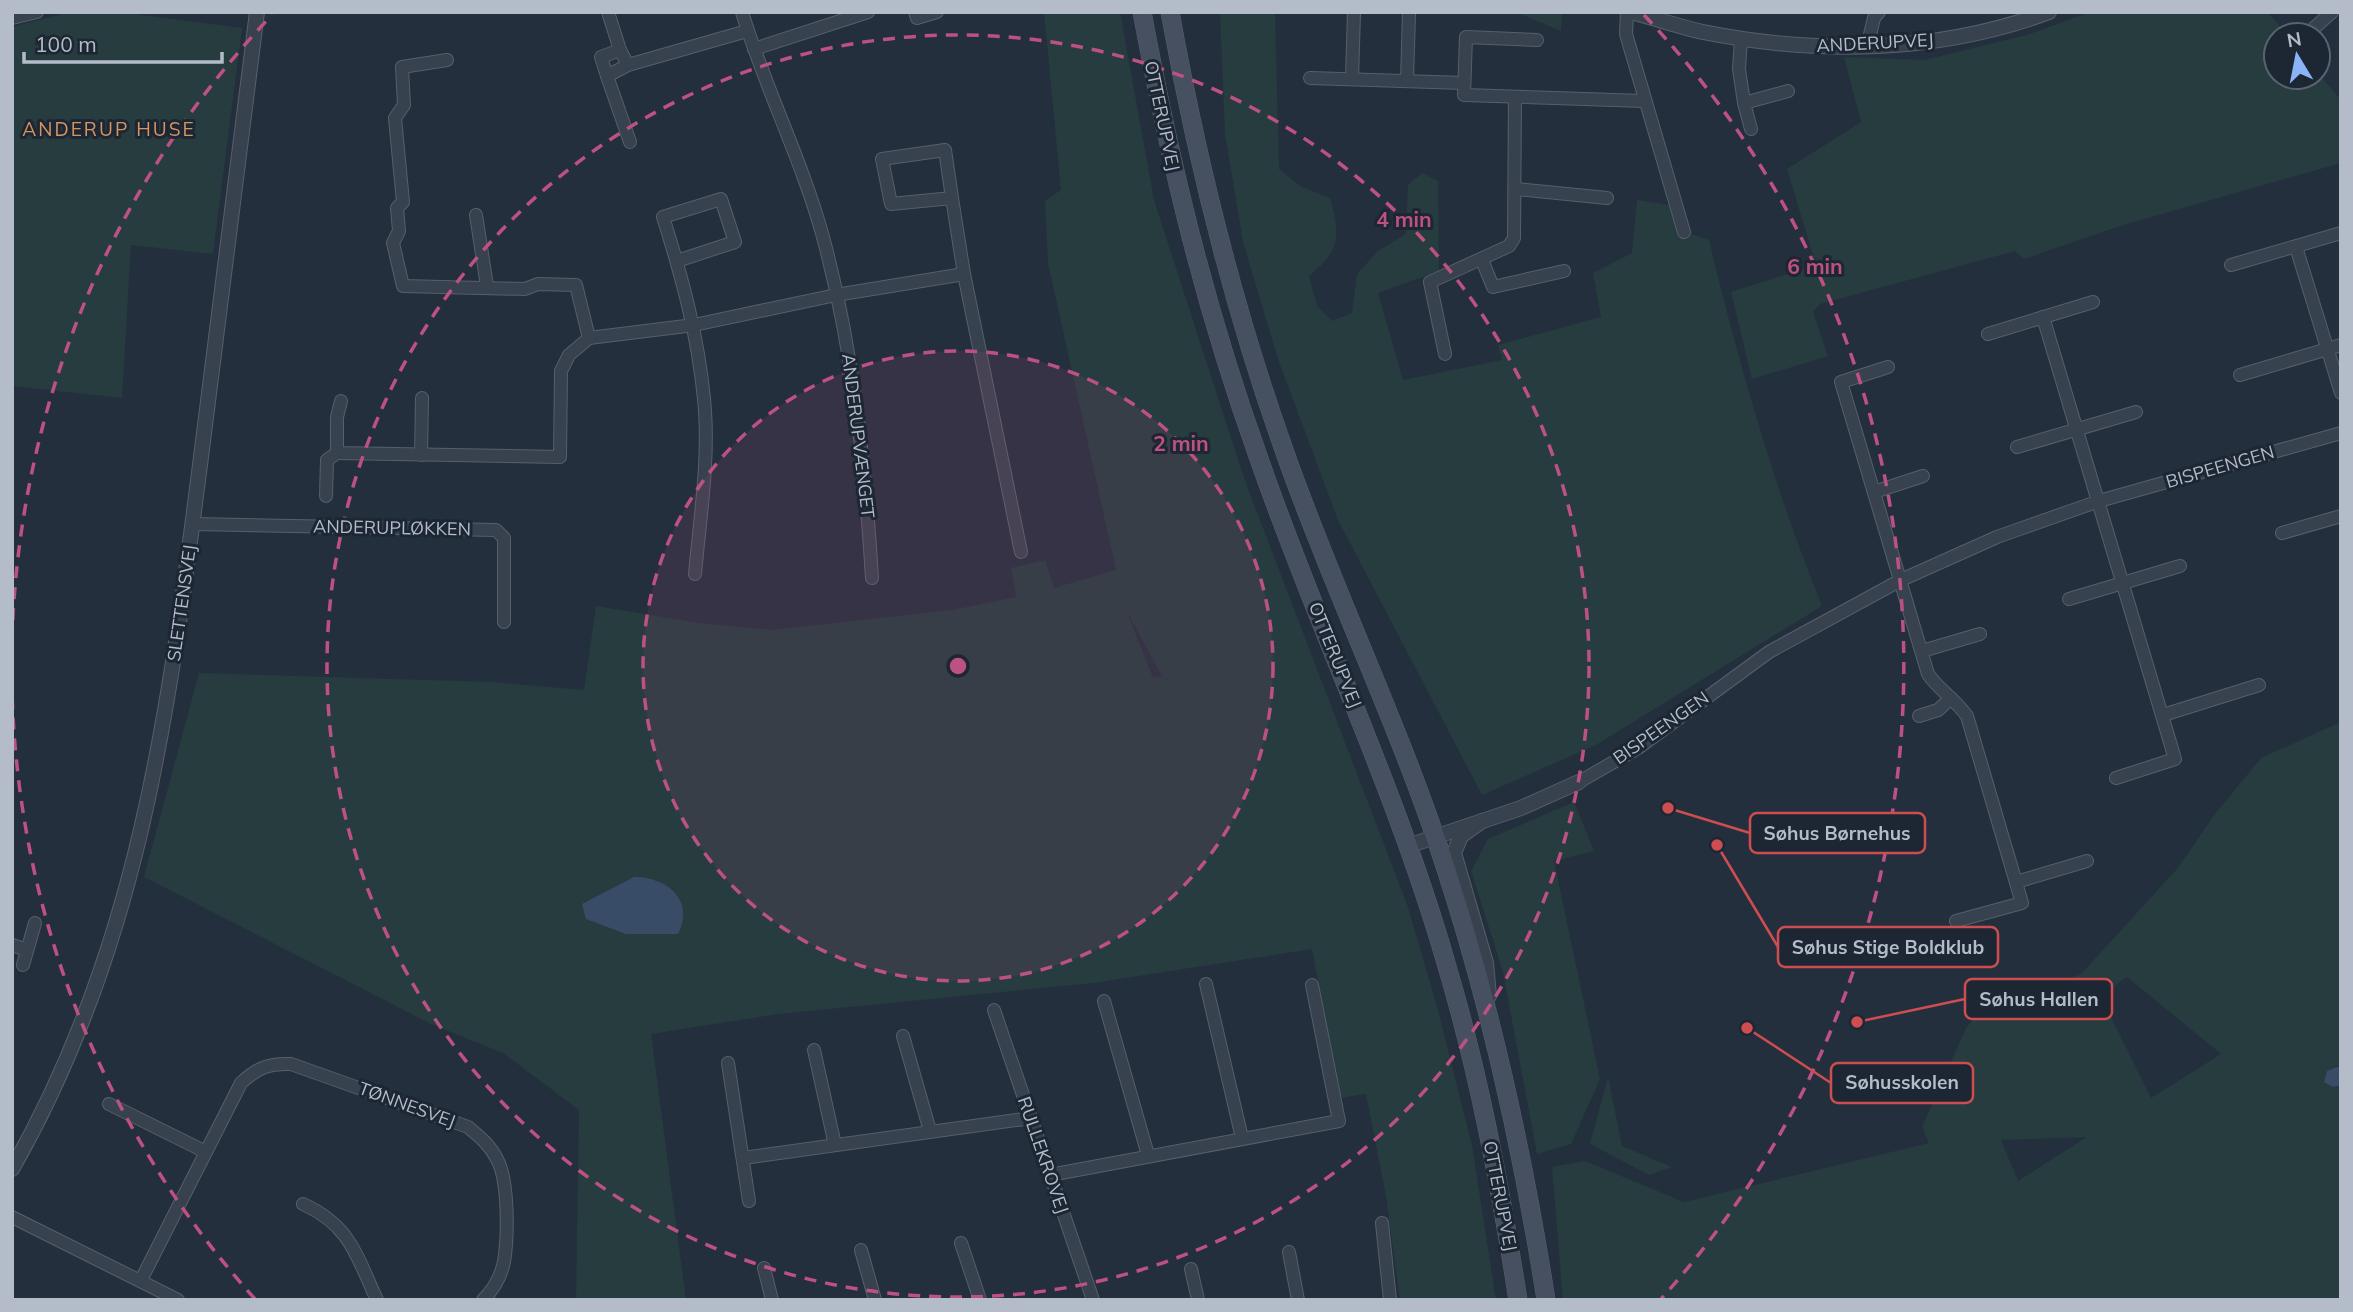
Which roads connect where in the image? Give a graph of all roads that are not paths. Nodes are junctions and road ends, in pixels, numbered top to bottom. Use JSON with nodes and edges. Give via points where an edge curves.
{"nodes":[{"id":1,"x":37,"y":12,"type":"edge"},
{"id":2,"x":255,"y":12,"type":"edge"},
{"id":3,"x":608,"y":12,"type":"edge"},
{"id":4,"x":742,"y":12,"type":"edge"},
{"id":5,"x":868,"y":12,"type":"edge"},
{"id":6,"x":915,"y":12,"type":"edge"},
{"id":7,"x":937,"y":12,"type":"edge"},
{"id":8,"x":1142,"y":12,"type":"edge"},
{"id":9,"x":1163,"y":12,"type":"edge"},
{"id":10,"x":1170,"y":12,"type":"edge"},
{"id":11,"x":1354,"y":12,"type":"edge"},
{"id":12,"x":1629,"y":12,"type":"edge"},
{"id":13,"x":1880,"y":12,"type":"edge"},
{"id":14,"x":2049,"y":12,"type":"edge"},
{"id":15,"x":1409,"y":13,"type":"edge"},
{"id":16,"x":12,"y":18,"type":"edge"},
{"id":17,"x":830,"y":18,"type":"edge"},
{"id":18,"x":747,"y":30,"type":"junction"},
{"id":19,"x":1741,"y":39,"type":"junction"},
{"id":20,"x":1537,"y":40,"type":"dead end"},
{"id":21,"x":1867,"y":47,"type":"junction"},
{"id":22,"x":620,"y":50,"type":"junction"},
{"id":23,"x":754,"y":50,"type":"junction"},
{"id":24,"x":447,"y":60,"type":"dead end"},
{"id":25,"x":628,"y":65,"type":"junction"},
{"id":26,"x":607,"y":76,"type":"junction"},
{"id":27,"x":1310,"y":78,"type":"dead end"},
{"id":28,"x":1352,"y":79,"type":"junction"},
{"id":29,"x":1407,"y":81,"type":"junction"},
{"id":30,"x":1464,"y":83,"type":"junction"},
{"id":31,"x":1184,"y":88,"type":"junction"},
{"id":32,"x":1788,"y":91,"type":"dead end"},
{"id":33,"x":1515,"y":97,"type":"junction"},
{"id":34,"x":1644,"y":101,"type":"junction"},
{"id":35,"x":1744,"y":103,"type":"junction"},
{"id":36,"x":1751,"y":129,"type":"dead end"},
{"id":37,"x":630,"y":142,"type":"dead end"},
{"id":38,"x":1516,"y":189,"type":"junction"},
{"id":39,"x":952,"y":198,"type":"junction"},
{"id":40,"x":1607,"y":198,"type":"dead end"},
{"id":41,"x":476,"y":215,"type":"dead end"},
{"id":42,"x":1684,"y":232,"type":"dead end"},
{"id":43,"x":2341,"y":233,"type":"edge"},
{"id":44,"x":2296,"y":247,"type":"junction"},
{"id":45,"x":1482,"y":260,"type":"junction"},
{"id":46,"x":677,"y":261,"type":"junction"},
{"id":47,"x":2231,"y":265,"type":"dead end"},
{"id":48,"x":1564,"y":271,"type":"dead end"},
{"id":49,"x":964,"y":274,"type":"junction"},
{"id":50,"x":487,"y":286,"type":"junction"},
{"id":51,"x":836,"y":295,"type":"junction"},
{"id":52,"x":2093,"y":302,"type":"dead end"},
{"id":53,"x":2043,"y":317,"type":"junction"},
{"id":54,"x":694,"y":325,"type":"junction"},
{"id":55,"x":1988,"y":334,"type":"dead end"},
{"id":56,"x":589,"y":338,"type":"junction"},
{"id":57,"x":2341,"y":345,"type":"edge"},
{"id":58,"x":2328,"y":350,"type":"junction"},
{"id":59,"x":1445,"y":354,"type":"dead end"},
{"id":60,"x":1888,"y":367,"type":"dead end"},
{"id":61,"x":2240,"y":375,"type":"dead end"},
{"id":62,"x":2341,"y":393,"type":"edge"},
{"id":63,"x":422,"y":398,"type":"dead end"},
{"id":64,"x":341,"y":401,"type":"dead end"},
{"id":65,"x":2136,"y":412,"type":"dead end"},
{"id":66,"x":2078,"y":430,"type":"junction"},
{"id":67,"x":2341,"y":433,"type":"edge"},
{"id":68,"x":2017,"y":447,"type":"dead end"},
{"id":69,"x":337,"y":453,"type":"junction"},
{"id":70,"x":421,"y":455,"type":"junction"},
{"id":71,"x":1923,"y":476,"type":"dead end"},
{"id":72,"x":1874,"y":492,"type":"junction"},
{"id":73,"x":326,"y":496,"type":"dead end"},
{"id":74,"x":2099,"y":501,"type":"junction"},
{"id":75,"x":2341,"y":516,"type":"edge"},
{"id":76,"x":192,"y":524,"type":"junction"},
{"id":77,"x":2282,"y":533,"type":"dead end"},
{"id":78,"x":1021,"y":552,"type":"dead end"},
{"id":79,"x":2180,"y":566,"type":"dead end"},
{"id":80,"x":695,"y":574,"type":"dead end"},
{"id":81,"x":872,"y":578,"type":"dead end"},
{"id":82,"x":1901,"y":580,"type":"junction"},
{"id":83,"x":2124,"y":583,"type":"junction"},
{"id":84,"x":2069,"y":599,"type":"dead end"},
{"id":85,"x":505,"y":622,"type":"dead end"},
{"id":86,"x":1980,"y":634,"type":"dead end"},
{"id":87,"x":1922,"y":651,"type":"junction"},
{"id":88,"x":2259,"y":685,"type":"dead end"},
{"id":89,"x":1951,"y":698,"type":"junction"},
{"id":90,"x":2163,"y":715,"type":"junction"},
{"id":91,"x":1919,"y":716,"type":"dead end"},
{"id":92,"x":2116,"y":778,"type":"dead end"},
{"id":93,"x":1578,"y":782,"type":"joint"},
{"id":94,"x":1482,"y":821,"type":"junction"},
{"id":95,"x":1435,"y":838,"type":"junction"},
{"id":96,"x":1408,"y":846,"type":"junction"},
{"id":97,"x":2087,"y":861,"type":"dead end"},
{"id":98,"x":2016,"y":883,"type":"junction"},
{"id":99,"x":1956,"y":921,"type":"dead end"},
{"id":100,"x":35,"y":923,"type":"dead end"},
{"id":101,"x":12,"y":945,"type":"edge"},
{"id":102,"x":27,"y":950,"type":"junction"},
{"id":103,"x":23,"y":965,"type":"dead end"},
{"id":104,"x":1206,"y":984,"type":"dead end"},
{"id":105,"x":1312,"y":985,"type":"dead end"},
{"id":106,"x":1104,"y":1001,"type":"dead end"},
{"id":107,"x":994,"y":1010,"type":"dead end"},
{"id":108,"x":903,"y":1036,"type":"dead end"},
{"id":109,"x":1494,"y":1043,"type":"junction"},
{"id":110,"x":814,"y":1050,"type":"dead end"},
{"id":111,"x":728,"y":1063,"type":"dead end"},
{"id":112,"x":109,"y":1104,"type":"dead end"},
{"id":113,"x":1031,"y":1118,"type":"junction"},
{"id":114,"x":930,"y":1131,"type":"junction"},
{"id":115,"x":1242,"y":1138,"type":"junction"},
{"id":116,"x":835,"y":1145,"type":"junction"},
{"id":117,"x":206,"y":1152,"type":"junction"},
{"id":118,"x":1148,"y":1155,"type":"junction"},
{"id":119,"x":743,"y":1158,"type":"junction"},
{"id":120,"x":12,"y":1169,"type":"edge"},
{"id":121,"x":1050,"y":1175,"type":"junction"},
{"id":122,"x":749,"y":1201,"type":"dead end"},
{"id":123,"x":303,"y":1204,"type":"dead end"},
{"id":124,"x":12,"y":1217,"type":"edge"},
{"id":125,"x":1382,"y":1223,"type":"dead end"},
{"id":126,"x":961,"y":1243,"type":"dead end"},
{"id":127,"x":861,"y":1250,"type":"dead end"},
{"id":128,"x":1289,"y":1252,"type":"dead end"},
{"id":129,"x":764,"y":1268,"type":"dead end"},
{"id":130,"x":1191,"y":1269,"type":"dead end"},
{"id":131,"x":141,"y":1280,"type":"junction"},
{"id":132,"x":178,"y":1300,"type":"edge"},
{"id":133,"x":377,"y":1300,"type":"edge"},
{"id":134,"x":483,"y":1300,"type":"edge"},
{"id":135,"x":772,"y":1300,"type":"edge"},
{"id":136,"x":876,"y":1300,"type":"edge"},
{"id":137,"x":980,"y":1300,"type":"edge"},
{"id":138,"x":1093,"y":1300,"type":"edge"},
{"id":139,"x":1198,"y":1300,"type":"edge"},
{"id":140,"x":1298,"y":1300,"type":"edge"},
{"id":141,"x":1391,"y":1300,"type":"edge"},
{"id":142,"x":1518,"y":1300,"type":"edge"},
{"id":143,"x":1546,"y":1300,"type":"edge"}],
"edges":[{"from":1,"to":16,"type":"street"},
{"from":2,"to":76,"type":"street","name":"SLETTENSVEJ"},
{"from":3,"to":22,"type":"street"},
{"from":4,"to":18,"type":"street","name":"ANDERUPVÆNGET"},
{"from":5,"to":17,"type":"street"},
{"from":6,"to":7,"type":"street","via":[[917,18]]},
{"from":8,"to":96,"type":"main road","name":"OTTERUPVEJ","via":[[1191,245],[1224,357],[1259,460]]},
{"from":9,"to":31,"type":"street"},
{"from":10,"to":31,"type":"main road","name":"OTTERUPVEJ"},
{"from":11,"to":28,"type":"street"},
{"from":12,"to":19,"type":"street","name":"ANDERUPVEJ"},
{"from":12,"to":34,"type":"street","via":[[1626,34]]},
{"from":13,"to":21,"type":"street","via":[[1874,18]]},
{"from":14,"to":21,"type":"street","name":"ANDERUPVEJ","via":[[1956,38]]},
{"from":15,"to":29,"type":"street"},
{"from":17,"to":23,"type":"street"},
{"from":18,"to":23,"type":"street","name":"ANDERUPVÆNGET"},
{"from":18,"to":25,"type":"street"},
{"from":19,"to":21,"type":"street","name":"ANDERUPVEJ"},
{"from":19,"to":35,"type":"street"},
{"from":20,"to":30,"type":"street","via":[[1466,37]]},
{"from":22,"to":25,"type":"street"},
{"from":22,"to":26,"type":"street","via":[[601,57]]},
{"from":23,"to":51,"type":"street","name":"ANDERUPVÆNGET","via":[[805,181]]},
{"from":24,"to":50,"type":"street","via":[[402,67],[404,105],[395,118],[403,202],[397,208],[399,231],[393,243],[403,286]]},
{"from":25,"to":26,"type":"street"},
{"from":26,"to":37,"type":"street"},
{"from":27,"to":28,"type":"street"},
{"from":28,"to":29,"type":"street"},
{"from":29,"to":30,"type":"street"},
{"from":30,"to":33,"type":"street","via":[[1464,95]]},
{"from":31,"to":95,"type":"main road","name":"OTTERUPVEJ","via":[[1218,239],[1284,450]]},
{"from":32,"to":35,"type":"street"},
{"from":33,"to":34,"type":"street"},
{"from":33,"to":38,"type":"street"},
{"from":34,"to":42,"type":"street"},
{"from":35,"to":36,"type":"street"},
{"from":38,"to":40,"type":"street"},
{"from":38,"to":45,"type":"street","via":[[1514,238],[1509,246]]},
{"from":39,"to":39,"type":"street","via":[[946,150],[882,159],[891,204]]},
{"from":39,"to":49,"type":"street"},
{"from":41,"to":50,"type":"street"},
{"from":43,"to":44,"type":"street"},
{"from":44,"to":47,"type":"street"},
{"from":44,"to":58,"type":"street"},
{"from":45,"to":48,"type":"street","via":[[1493,287]]},
{"from":45,"to":59,"type":"street","via":[[1430,282]]},
{"from":46,"to":46,"type":"street","via":[[663,217],[721,199],[735,242]]},
{"from":46,"to":54,"type":"street"},
{"from":49,"to":51,"type":"street"},
{"from":49,"to":78,"type":"street"},
{"from":50,"to":56,"type":"street","via":[[576,285]]},
{"from":51,"to":54,"type":"street"},
{"from":51,"to":81,"type":"street","name":"ANDERUPVÆNGET","via":[[867,490]]},
{"from":52,"to":53,"type":"street"},
{"from":53,"to":55,"type":"street"},
{"from":53,"to":66,"type":"street"},
{"from":54,"to":56,"type":"street"},
{"from":54,"to":80,"type":"street","via":[[705,401],[704,479]]},
{"from":56,"to":70,"type":"street","via":[[569,355],[561,371],[560,457]]},
{"from":57,"to":58,"type":"street"},
{"from":58,"to":61,"type":"street"},
{"from":58,"to":62,"type":"street"},
{"from":60,"to":72,"type":"street","via":[[1841,382]]},
{"from":63,"to":70,"type":"street"},
{"from":64,"to":69,"type":"street"},
{"from":65,"to":66,"type":"street"},
{"from":66,"to":68,"type":"street"},
{"from":66,"to":74,"type":"street"},
{"from":67,"to":74,"type":"street","name":"BISPEENGEN"},
{"from":69,"to":70,"type":"street"},
{"from":69,"to":73,"type":"street","via":[[327,460]]},
{"from":71,"to":72,"type":"street"},
{"from":72,"to":82,"type":"street"},
{"from":74,"to":82,"type":"street","name":"BISPEENGEN","via":[[1997,537]]},
{"from":74,"to":83,"type":"street"},
{"from":75,"to":77,"type":"street"},
{"from":76,"to":85,"type":"street","name":"ANDERUPLØKKEN","via":[[496,530],[504,538]]},
{"from":76,"to":120,"type":"street","name":"SLETTENSVEJ","via":[[166,713],[132,873],[79,1030]]},
{"from":79,"to":83,"type":"street"},
{"from":82,"to":87,"type":"street"},
{"from":82,"to":93,"type":"street","name":"BISPEENGEN","via":[[1769,652],[1638,748]]},
{"from":83,"to":84,"type":"street"},
{"from":83,"to":90,"type":"street"},
{"from":86,"to":87,"type":"street"},
{"from":87,"to":89,"type":"street","via":[[1928,674]]},
{"from":88,"to":90,"type":"street"},
{"from":89,"to":91,"type":"street","via":[[1938,710]]},
{"from":89,"to":98,"type":"street","via":[[1967,716]]},
{"from":90,"to":92,"type":"street","via":[[2175,759]]},
{"from":93,"to":94,"type":"street","name":"BISPEENGEN"},
{"from":94,"to":95,"type":"street","name":"BISPEENGEN"},
{"from":94,"to":109,"type":"street","via":[[1461,836],[1454,853],[1486,963]]},
{"from":95,"to":96,"type":"street","name":"BISPEENGEN"},
{"from":95,"to":109,"type":"main road","name":"OTTERUPVEJ","via":[[1472,953]]},
{"from":96,"to":142,"type":"main road","name":"OTTERUPVEJ","via":[[1447,964],[1480,1093]]},
{"from":97,"to":98,"type":"street"},
{"from":98,"to":99,"type":"street","via":[[2022,903]]},
{"from":100,"to":102,"type":"street"},
{"from":101,"to":102,"type":"street"},
{"from":102,"to":103,"type":"street"},
{"from":104,"to":115,"type":"street"},
{"from":105,"to":115,"type":"street","via":[[1339,1121]]},
{"from":106,"to":118,"type":"street"},
{"from":107,"to":113,"type":"street","name":"RULLEKROVEJ"},
{"from":108,"to":114,"type":"street"},
{"from":109,"to":143,"type":"main road","name":"OTTERUPVEJ","via":[[1530,1195]]},
{"from":110,"to":116,"type":"street"},
{"from":111,"to":119,"type":"street"},
{"from":112,"to":117,"type":"street"},
{"from":113,"to":114,"type":"street"},
{"from":113,"to":121,"type":"street","name":"RULLEKROVEJ"},
{"from":114,"to":116,"type":"street"},
{"from":115,"to":118,"type":"street"},
{"from":116,"to":119,"type":"street"},
{"from":117,"to":131,"type":"street","name":"TØNNESVEJ"},
{"from":117,"to":134,"type":"street","name":"TØNNESVEJ","via":[[241,1083],[255,1070],[273,1063],[291,1064],[468,1127],[488,1144],[505,1183],[503,1262],[497,1281]]},
{"from":118,"to":121,"type":"street"},
{"from":119,"to":122,"type":"street"},
{"from":121,"to":138,"type":"street","name":"RULLEKROVEJ"},
{"from":123,"to":133,"type":"street","via":[[336,1223]]},
{"from":124,"to":131,"type":"street"},
{"from":125,"to":141,"type":"street"},
{"from":126,"to":137,"type":"street"},
{"from":127,"to":136,"type":"street"},
{"from":128,"to":140,"type":"street"},
{"from":129,"to":135,"type":"street"},
{"from":130,"to":139,"type":"street"},
{"from":131,"to":132,"type":"street"}]}
